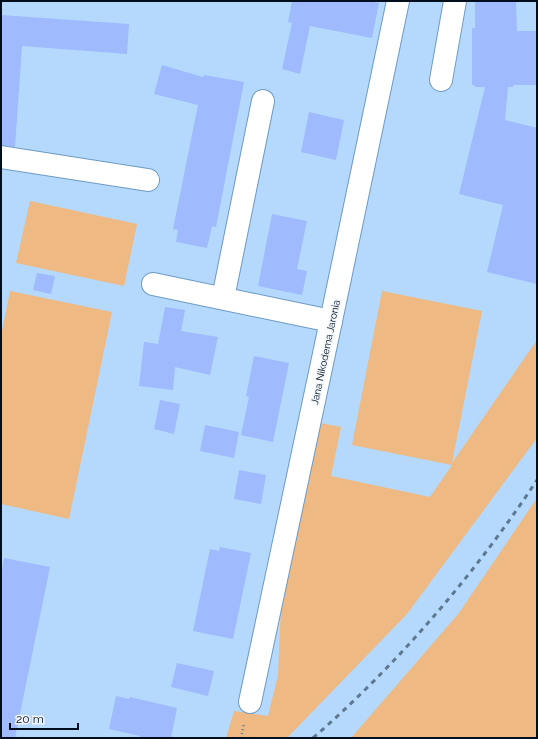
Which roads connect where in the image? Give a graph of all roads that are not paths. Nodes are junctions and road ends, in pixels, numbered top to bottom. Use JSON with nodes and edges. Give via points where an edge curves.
{"nodes":[{"id":1,"x":398,"y":1,"type":"edge"},
{"id":2,"x":455,"y":1,"type":"edge"},
{"id":3,"x":441,"y":80,"type":"dead end"},
{"id":4,"x":263,"y":102,"type":"dead end"},
{"id":5,"x":1,"y":157,"type":"edge"},
{"id":6,"x":148,"y":180,"type":"dead end"},
{"id":7,"x":153,"y":284,"type":"dead end"},
{"id":8,"x":223,"y":298,"type":"junction"},
{"id":9,"x":331,"y":321,"type":"junction"},
{"id":10,"x":250,"y":702,"type":"dead end"}],
"edges":[{"from":1,"to":9,"type":"street","name":"Jana Nikodema Jaronia"},
{"from":2,"to":3,"type":"street"},
{"from":4,"to":8,"type":"street"},
{"from":5,"to":6,"type":"street"},
{"from":7,"to":8,"type":"street"},
{"from":8,"to":9,"type":"street"},
{"from":9,"to":10,"type":"street","name":"Jana Nikodema Jaronia"}]}
